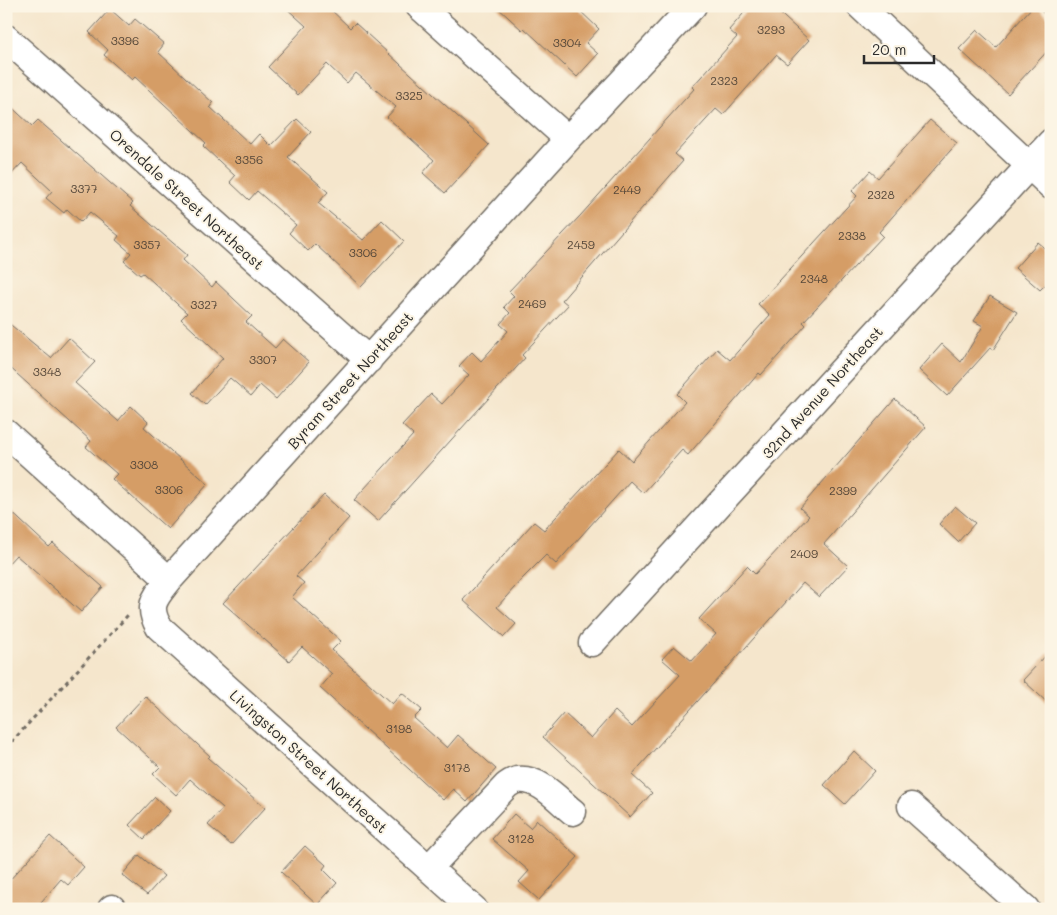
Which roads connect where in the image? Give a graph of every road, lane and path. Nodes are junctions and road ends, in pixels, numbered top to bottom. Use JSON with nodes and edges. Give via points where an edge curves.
{"nodes":[{"id":1,"x":419,"y":6,"type":"edge"},
{"id":2,"x":693,"y":6,"type":"edge"},
{"id":3,"x":860,"y":6,"type":"edge"},
{"id":4,"x":6,"y":38,"type":"edge"},
{"id":5,"x":568,"y":139,"type":"junction"},
{"id":6,"x":1051,"y":142,"type":"edge"},
{"id":7,"x":1029,"y":166,"type":"junction"},
{"id":8,"x":1051,"y":186,"type":"edge"},
{"id":9,"x":369,"y":360,"type":"junction"},
{"id":10,"x":6,"y":433,"type":"edge"},
{"id":11,"x":169,"y":580,"type":"junction"},
{"id":12,"x":152,"y":607,"type":"junction"},
{"id":13,"x":592,"y":643,"type":"dead end"},
{"id":14,"x":6,"y":748,"type":"edge"},
{"id":15,"x":910,"y":806,"type":"dead end"},
{"id":16,"x":573,"y":812,"type":"dead end"},
{"id":17,"x":429,"y":868,"type":"junction"},
{"id":18,"x":474,"y":909,"type":"edge"},
{"id":19,"x":1026,"y":909,"type":"edge"}],
"edges":[{"from":1,"to":5,"type":"street"},
{"from":2,"to":5,"type":"street","name":"Byram Street Northeast"},
{"from":3,"to":7,"type":"street"},
{"from":4,"to":9,"type":"street","name":"Orendale Street Northeast"},
{"from":5,"to":9,"type":"street","name":"Byram Street Northeast"},
{"from":6,"to":7,"type":"street","name":"32nd Avenue Northeast"},
{"from":7,"to":8,"type":"street"},
{"from":7,"to":13,"type":"street","name":"32nd Avenue Northeast"},
{"from":9,"to":11,"type":"street","name":"Byram Street Northeast"},
{"from":10,"to":11,"type":"street"},
{"from":11,"to":12,"type":"street","name":"Byram Street Northeast"},
{"from":12,"to":14,"type":"path","via":[[128,616]]},
{"from":12,"to":17,"type":"street","name":"Livingston Street Northeast","via":[[159,627]]},
{"from":15,"to":19,"type":"street"},
{"from":16,"to":17,"type":"street","via":[[533,782],[518,780],[507,785]]},
{"from":17,"to":18,"type":"street","name":"Livingston Street Northeast"}]}
